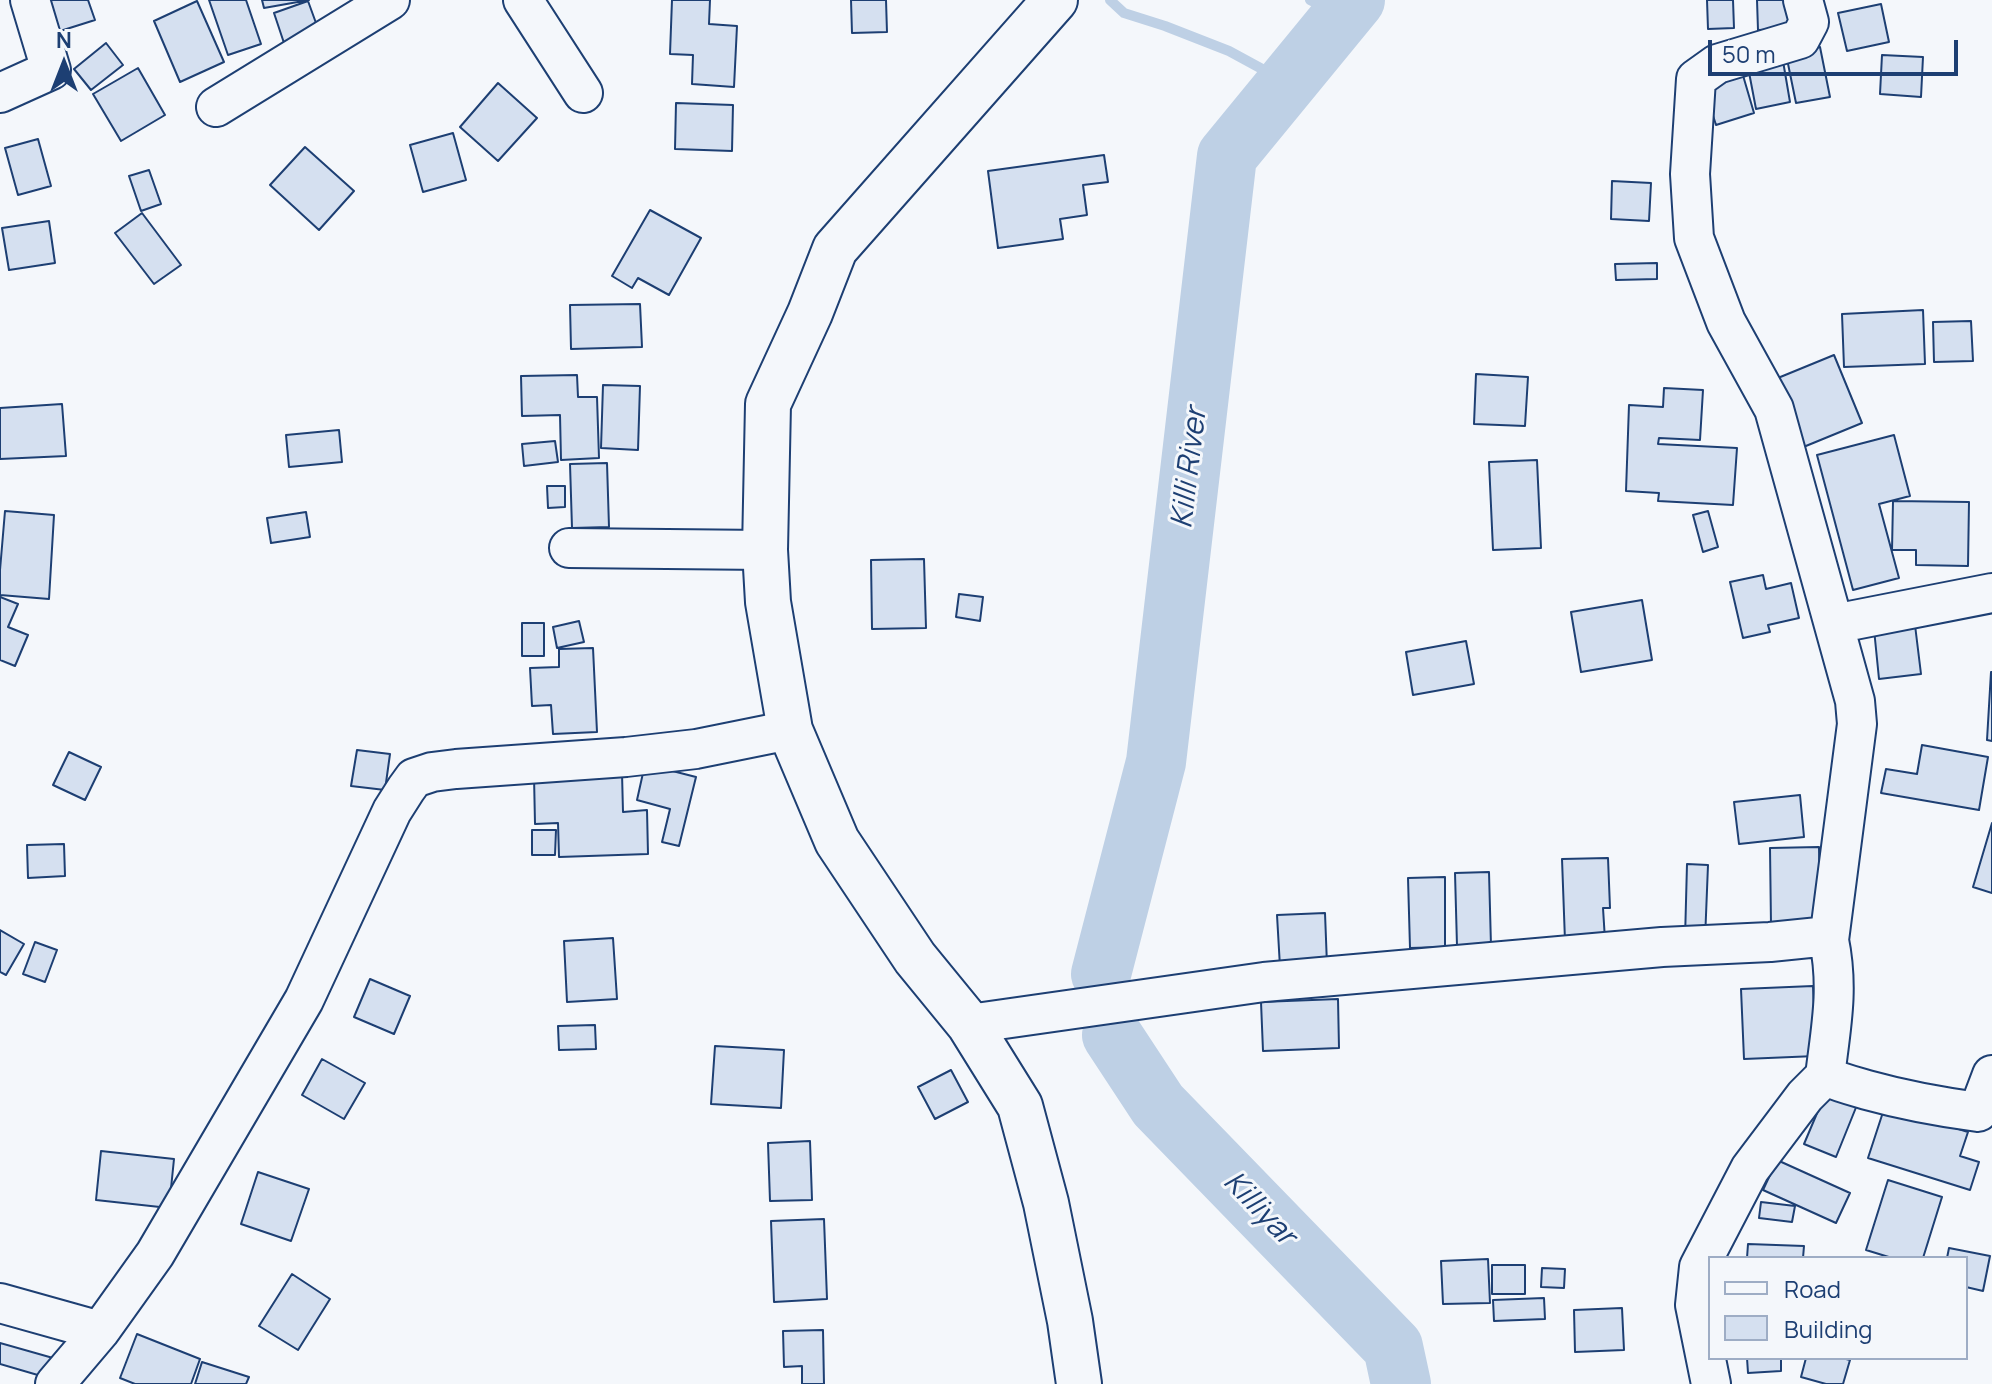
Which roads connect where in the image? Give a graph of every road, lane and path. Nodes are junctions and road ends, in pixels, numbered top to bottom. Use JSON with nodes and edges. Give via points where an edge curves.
{"nodes":[{"id":1,"x":30,"y":0,"type":"edge"},
{"id":2,"x":390,"y":0,"type":"edge"},
{"id":3,"x":523,"y":0,"type":"edge"},
{"id":4,"x":1803,"y":0,"type":"edge"},
{"id":5,"x":1039,"y":7,"type":"edge"},
{"id":6,"x":0,"y":93,"type":"edge"},
{"id":7,"x":583,"y":93,"type":"dead end"},
{"id":8,"x":216,"y":107,"type":"dead end"},
{"id":9,"x":569,"y":548,"type":"dead end"},
{"id":10,"x":765,"y":550,"type":"junction"},
{"id":11,"x":1992,"y":593,"type":"edge"},
{"id":12,"x":1834,"y":624,"type":"junction"},
{"id":13,"x":790,"y":730,"type":"junction"},
{"id":14,"x":1829,"y":940,"type":"junction"},
{"id":15,"x":969,"y":1024,"type":"junction"},
{"id":16,"x":1992,"y":1075,"type":"edge"},
{"id":17,"x":1825,"y":1076,"type":"junction"},
{"id":18,"x":1985,"y":1113,"type":"edge"},
{"id":19,"x":0,"y":1303,"type":"edge"},
{"id":20,"x":100,"y":1331,"type":"junction"},
{"id":21,"x":55,"y":1384,"type":"edge"},
{"id":22,"x":1079,"y":1384,"type":"edge"},
{"id":23,"x":1711,"y":1384,"type":"edge"}],
"edges":[{"from":1,"to":6,"type":"street","via":[[51,70]]},
{"from":2,"to":8,"type":"street"},
{"from":3,"to":7,"type":"street"},
{"from":4,"to":12,"type":"street","via":[[1809,22],[1800,39],[1717,64],[1696,79],[1690,174],[1694,238],[1726,322],[1774,409]]},
{"from":5,"to":10,"type":"main road","via":[[835,249],[768,404]]},
{"from":9,"to":10,"type":"street"},
{"from":10,"to":13,"type":"main road","via":[[768,602]]},
{"from":11,"to":12,"type":"street"},
{"from":12,"to":14,"type":"street","via":[[1857,724]]},
{"from":13,"to":15,"type":"main road","via":[[837,841],[915,958]]},
{"from":13,"to":20,"type":"street","via":[[696,749],[456,769],[414,778],[392,811],[304,1000],[155,1254]]},
{"from":14,"to":15,"type":"street","via":[[1662,947],[1264,982]]},
{"from":14,"to":17,"type":"street","via":[[1836,990]]},
{"from":15,"to":22,"type":"main road","via":[[1020,1106],[1046,1203]]},
{"from":16,"to":18,"type":"street"},
{"from":17,"to":18,"type":"street","via":[[1885,1095]]},
{"from":17,"to":23,"type":"street","via":[[1750,1169],[1699,1267],[1695,1305]]},
{"from":19,"to":20,"type":"street"},
{"from":20,"to":21,"type":"street"}]}
